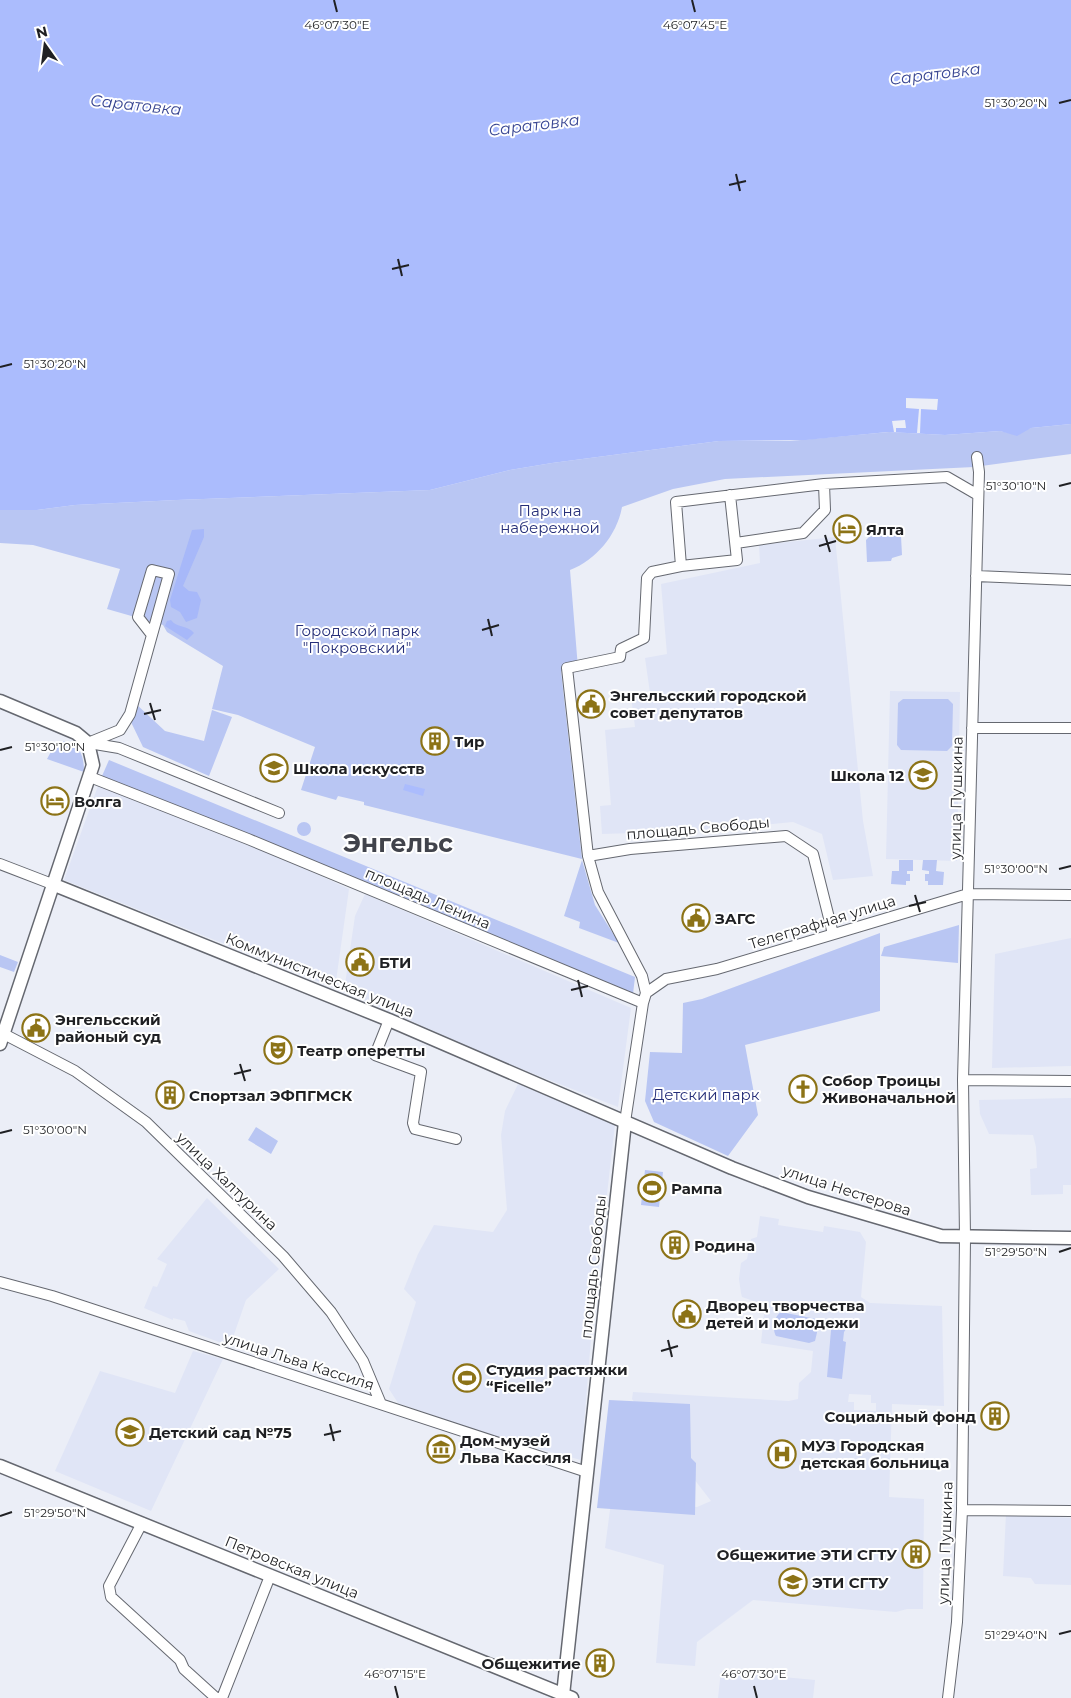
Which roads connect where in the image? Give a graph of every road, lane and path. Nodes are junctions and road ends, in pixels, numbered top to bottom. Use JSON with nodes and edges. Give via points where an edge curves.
{"nodes":[{"id":1,"x":977,"y":457,"type":"dead end"},
{"id":2,"x":824,"y":484,"type":"junction"},
{"id":3,"x":730,"y":495,"type":"junction"},
{"id":4,"x":978,"y":495,"type":"junction"},
{"id":5,"x":736,"y":543,"type":"junction"},
{"id":6,"x":681,"y":566,"type":"junction"},
{"id":7,"x":976,"y":576,"type":"junction"},
{"id":8,"x":1071,"y":580,"type":"edge"},
{"id":9,"x":152,"y":635,"type":"junction"},
{"id":10,"x":0,"y":701,"type":"edge"},
{"id":11,"x":972,"y":728,"type":"junction"},
{"id":12,"x":1071,"y":728,"type":"edge"},
{"id":13,"x":88,"y":743,"type":"junction"},
{"id":14,"x":90,"y":777,"type":"junction"},
{"id":15,"x":279,"y":813,"type":"dead end"},
{"id":16,"x":588,"y":856,"type":"junction"},
{"id":17,"x":0,"y":864,"type":"edge"},
{"id":18,"x":52,"y":884,"type":"junction"},
{"id":19,"x":968,"y":894,"type":"junction"},
{"id":20,"x":1071,"y":895,"type":"edge"},
{"id":21,"x":833,"y":934,"type":"junction"},
{"id":22,"x":644,"y":998,"type":"junction"},
{"id":23,"x":389,"y":1020,"type":"junction"},
{"id":24,"x":1,"y":1036,"type":"edge"},
{"id":25,"x":963,"y":1080,"type":"junction"},
{"id":26,"x":1071,"y":1081,"type":"edge"},
{"id":27,"x":625,"y":1122,"type":"junction"},
{"id":28,"x":456,"y":1139,"type":"dead end"},
{"id":29,"x":965,"y":1238,"type":"junction"},
{"id":30,"x":1071,"y":1238,"type":"edge"},
{"id":31,"x":0,"y":1282,"type":"edge"},
{"id":32,"x":381,"y":1404,"type":"junction"},
{"id":33,"x":0,"y":1466,"type":"edge"},
{"id":34,"x":587,"y":1472,"type":"junction"},
{"id":35,"x":962,"y":1510,"type":"junction"},
{"id":36,"x":1071,"y":1511,"type":"edge"},
{"id":37,"x":142,"y":1523,"type":"junction"},
{"id":38,"x":270,"y":1576,"type":"junction"},
{"id":39,"x":566,"y":1697,"type":"edge"},
{"id":40,"x":216,"y":1698,"type":"edge"},
{"id":41,"x":222,"y":1698,"type":"edge"},
{"id":42,"x":948,"y":1698,"type":"edge"}],
"edges":[{"from":1,"to":4,"type":"street","name":"улица Пушкина"},
{"from":2,"to":3,"type":"street"},
{"from":2,"to":4,"type":"street","via":[[947,477]]},
{"from":2,"to":5,"type":"street","via":[[825,510],[803,533]]},
{"from":3,"to":5,"type":"street"},
{"from":3,"to":6,"type":"street","via":[[676,502]]},
{"from":4,"to":7,"type":"street","name":"улица Пушкина"},
{"from":5,"to":6,"type":"street","via":[[737,560]]},
{"from":6,"to":16,"type":"street","name":"площадь Свободы","via":[[652,572],[647,578],[644,638],[621,648],[620,658],[567,668]]},
{"from":7,"to":8,"type":"street"},
{"from":7,"to":11,"type":"street","name":"улица Пушкина"},
{"from":9,"to":9,"type":"street","via":[[138,617],[152,570],[169,574]]},
{"from":9,"to":13,"type":"street","via":[[130,714],[120,730]]},
{"from":10,"to":13,"type":"main road","via":[[66,728]]},
{"from":11,"to":12,"type":"street"},
{"from":11,"to":19,"type":"street","name":"улица Пушкина"},
{"from":13,"to":14,"type":"main road","via":[[93,765]]},
{"from":13,"to":15,"type":"street","via":[[119,748]]},
{"from":14,"to":18,"type":"main road"},
{"from":14,"to":22,"type":"street","name":"площадь Ленина"},
{"from":16,"to":21,"type":"street","name":"площадь Свободы","via":[[630,849],[786,836],[813,854]]},
{"from":16,"to":22,"type":"street","name":"площадь Свободы","via":[[598,892],[642,976]]},
{"from":17,"to":18,"type":"street","name":"Коммунистическая улица"},
{"from":18,"to":23,"type":"main road","name":"Коммунистическая улица"},
{"from":18,"to":24,"type":"main road"},
{"from":19,"to":20,"type":"street","name":"Телеграфная улица"},
{"from":19,"to":21,"type":"street","name":"Телеграфная улица"},
{"from":19,"to":25,"type":"street","name":"улица Пушкина"},
{"from":21,"to":22,"type":"street","name":"Телеграфная улица","via":[[717,969],[666,979]]},
{"from":22,"to":27,"type":"street","name":"площадь Свободы"},
{"from":23,"to":27,"type":"main road","name":"Коммунистическая улица"},
{"from":23,"to":28,"type":"street","via":[[375,1055],[421,1072],[413,1122],[415,1129]]},
{"from":24,"to":32,"type":"street","name":"улица Халтурина","via":[[75,1071],[146,1122],[283,1256],[331,1312],[362,1361]]},
{"from":25,"to":26,"type":"street"},
{"from":25,"to":29,"type":"street","name":"улица Пушкина"},
{"from":27,"to":29,"type":"main road","name":"улица Нестерова","via":[[808,1197],[941,1236]]},
{"from":27,"to":34,"type":"main road","name":"площадь Свободы"},
{"from":29,"to":30,"type":"main road","name":"улица Нестерова"},
{"from":29,"to":35,"type":"street","name":"улица Пушкина"},
{"from":31,"to":32,"type":"street","name":"улица Льва Кассиля","via":[[52,1296]]},
{"from":32,"to":34,"type":"street","name":"улица Льва Кассиля"},
{"from":33,"to":37,"type":"main road","name":"Петровская улица"},
{"from":34,"to":39,"type":"main road","name":"площадь Свободы"},
{"from":35,"to":36,"type":"street"},
{"from":35,"to":42,"type":"street","name":"улица Пушкина","via":[[957,1622]]},
{"from":37,"to":38,"type":"main road","name":"Петровская улица"},
{"from":37,"to":40,"type":"street","via":[[109,1586],[111,1597]]},
{"from":38,"to":39,"type":"main road","name":"Петровская улица"},
{"from":38,"to":41,"type":"street"}]}
